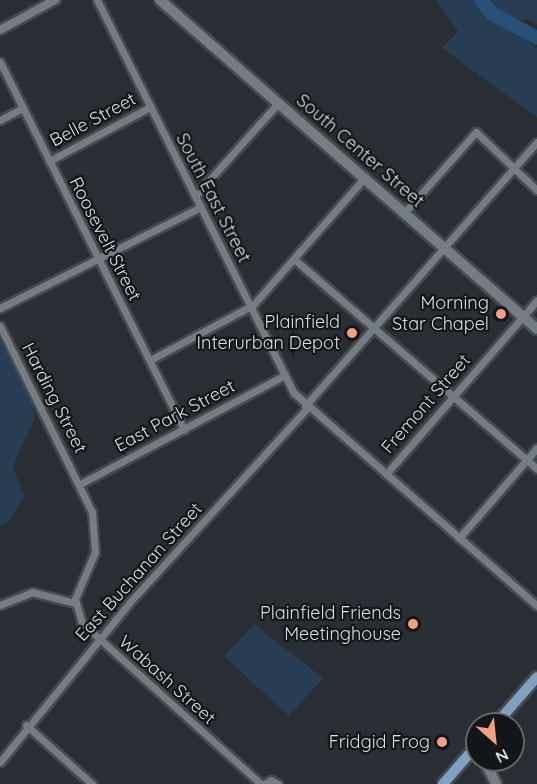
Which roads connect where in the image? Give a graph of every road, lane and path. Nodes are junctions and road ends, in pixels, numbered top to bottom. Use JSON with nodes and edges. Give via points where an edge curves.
{"nodes":[{"id":1,"x":54,"y":0,"type":"edge"},
{"id":2,"x":97,"y":0,"type":"edge"},
{"id":3,"x":160,"y":0,"type":"edge"},
{"id":4,"x":0,"y":30,"type":"edge"},
{"id":5,"x":0,"y":62,"type":"edge"},
{"id":6,"x":279,"y":102,"type":"junction"},
{"id":7,"x":150,"y":107,"type":"junction"},
{"id":8,"x":23,"y":108,"type":"junction"},
{"id":9,"x":0,"y":120,"type":"edge"},
{"id":10,"x":537,"y":142,"type":"edge"},
{"id":11,"x":49,"y":160,"type":"junction"},
{"id":12,"x":513,"y":169,"type":"junction"},
{"id":13,"x":364,"y":178,"type":"junction"},
{"id":14,"x":537,"y":190,"type":"edge"},
{"id":15,"x":195,"y":196,"type":"junction"},
{"id":16,"x":201,"y":207,"type":"junction"},
{"id":17,"x":404,"y":213,"type":"junction"},
{"id":18,"x":444,"y":248,"type":"junction"},
{"id":19,"x":98,"y":258,"type":"junction"},
{"id":20,"x":294,"y":259,"type":"junction"},
{"id":21,"x":537,"y":300,"type":"edge"},
{"id":22,"x":251,"y":307,"type":"junction"},
{"id":23,"x":0,"y":308,"type":"edge"},
{"id":24,"x":523,"y":316,"type":"junction"},
{"id":25,"x":0,"y":326,"type":"edge"},
{"id":26,"x":374,"y":328,"type":"junction"},
{"id":27,"x":537,"y":329,"type":"edge"},
{"id":28,"x":150,"y":360,"type":"junction"},
{"id":29,"x":285,"y":375,"type":"junction"},
{"id":30,"x":453,"y":397,"type":"junction"},
{"id":31,"x":306,"y":407,"type":"junction"},
{"id":32,"x":184,"y":429,"type":"junction"},
{"id":33,"x":537,"y":448,"type":"edge"},
{"id":34,"x":526,"y":460,"type":"junction"},
{"id":35,"x":537,"y":469,"type":"edge"},
{"id":36,"x":386,"y":474,"type":"junction"},
{"id":37,"x":80,"y":484,"type":"junction"},
{"id":38,"x":459,"y":538,"type":"junction"},
{"id":39,"x":75,"y":603,"type":"junction"},
{"id":40,"x":0,"y":605,"type":"edge"},
{"id":41,"x":537,"y":606,"type":"edge"},
{"id":42,"x":98,"y":639,"type":"junction"},
{"id":43,"x":537,"y":677,"type":"edge"},
{"id":44,"x":506,"y":712,"type":"edge"},
{"id":45,"x":26,"y":725,"type":"junction"},
{"id":46,"x":465,"y":759,"type":"edge"},
{"id":47,"x":0,"y":762,"type":"edge"},
{"id":48,"x":92,"y":784,"type":"edge"},
{"id":49,"x":262,"y":784,"type":"edge"},
{"id":50,"x":278,"y":784,"type":"edge"},
{"id":51,"x":443,"y":784,"type":"edge"}],
"edges":[{"from":1,"to":4,"type":"street"},
{"from":2,"to":7,"type":"street","name":"South East Street"},
{"from":3,"to":6,"type":"main road","name":"South Center Street"},
{"from":5,"to":8,"type":"street","name":"Roosevelt Street"},
{"from":6,"to":13,"type":"main road","name":"South Center Street"},
{"from":6,"to":15,"type":"street"},
{"from":7,"to":11,"type":"street","name":"Belle Street"},
{"from":7,"to":15,"type":"street","name":"South East Street"},
{"from":8,"to":9,"type":"street"},
{"from":8,"to":11,"type":"street","name":"Roosevelt Street"},
{"from":10,"to":12,"type":"street","name":"East Buchanan Street"},
{"from":11,"to":19,"type":"street","name":"Roosevelt Street"},
{"from":12,"to":14,"type":"street"},
{"from":12,"to":17,"type":"street","via":[[476,132]]},
{"from":12,"to":18,"type":"street","name":"East Buchanan Street"},
{"from":13,"to":17,"type":"main road","name":"South Center Street"},
{"from":13,"to":20,"type":"street"},
{"from":15,"to":16,"type":"street","name":"South East Street"},
{"from":16,"to":19,"type":"street"},
{"from":16,"to":22,"type":"street","name":"South East Street"},
{"from":17,"to":18,"type":"main road","name":"South Center Street"},
{"from":18,"to":24,"type":"main road","name":"South Center Street"},
{"from":18,"to":26,"type":"street","name":"East Buchanan Street"},
{"from":19,"to":23,"type":"street"},
{"from":19,"to":28,"type":"street","name":"Roosevelt Street"},
{"from":20,"to":22,"type":"street"},
{"from":20,"to":26,"type":"street"},
{"from":21,"to":24,"type":"street","name":"Fremont Street"},
{"from":22,"to":28,"type":"street"},
{"from":22,"to":29,"type":"street","name":"South East Street"},
{"from":24,"to":27,"type":"main road","name":"South Center Street"},
{"from":24,"to":30,"type":"street","name":"Fremont Street"},
{"from":25,"to":37,"type":"street","name":"Harding Street"},
{"from":26,"to":30,"type":"street"},
{"from":26,"to":31,"type":"street","name":"East Buchanan Street"},
{"from":28,"to":32,"type":"street","name":"Roosevelt Street"},
{"from":29,"to":31,"type":"street","name":"South East Street"},
{"from":29,"to":32,"type":"street","name":"East Park Street"},
{"from":30,"to":34,"type":"street"},
{"from":30,"to":36,"type":"street","name":"Fremont Street"},
{"from":31,"to":36,"type":"street","name":"South East Street"},
{"from":31,"to":42,"type":"street","name":"East Buchanan Street"},
{"from":32,"to":37,"type":"street","name":"East Park Street"},
{"from":33,"to":34,"type":"street"},
{"from":34,"to":35,"type":"street"},
{"from":34,"to":38,"type":"street"},
{"from":36,"to":38,"type":"street","name":"South East Street"},
{"from":37,"to":39,"type":"street","via":[[96,539]]},
{"from":38,"to":41,"type":"street","name":"South East Street"},
{"from":39,"to":40,"type":"street","via":[[32,592]]},
{"from":39,"to":42,"type":"street","name":"Wabash Street","via":[[82,623]]},
{"from":42,"to":45,"type":"street","name":"East Buchanan Street"},
{"from":42,"to":49,"type":"street","name":"Wabash Street"},
{"from":43,"to":44,"type":"main road"},
{"from":45,"to":47,"type":"street","name":"East Buchanan Street"},
{"from":45,"to":48,"type":"street"},
{"from":46,"to":51,"type":"main road"},
{"from":49,"to":50,"type":"street","name":"Wabash Street","via":[[271,780]]}]}
